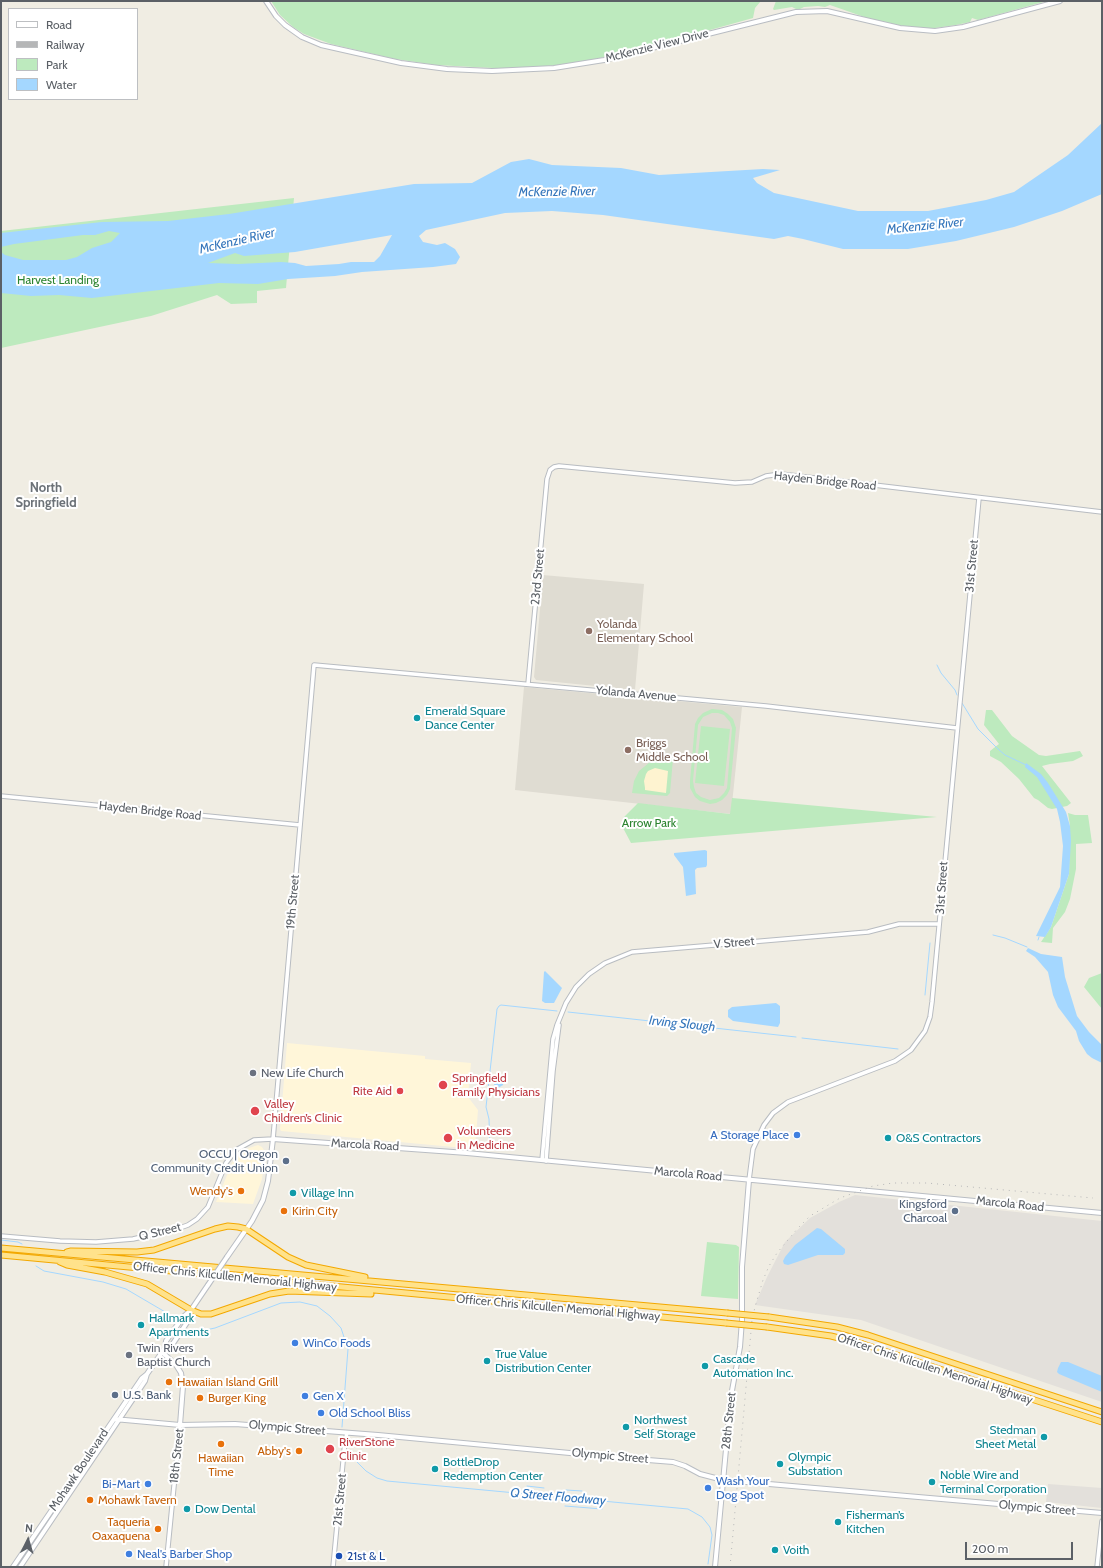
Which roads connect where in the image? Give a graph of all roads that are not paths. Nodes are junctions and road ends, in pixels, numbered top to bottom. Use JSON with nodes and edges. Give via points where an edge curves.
{"nodes":[{"id":1,"x":266,"y":1,"type":"edge"},
{"id":2,"x":1060,"y":1,"type":"edge"},
{"id":3,"x":550,"y":470,"type":"joint"},
{"id":4,"x":979,"y":498,"type":"junction"},
{"id":5,"x":1102,"y":512,"type":"edge"},
{"id":6,"x":314,"y":665,"type":"joint"},
{"id":7,"x":528,"y":684,"type":"junction"},
{"id":8,"x":957,"y":728,"type":"junction"},
{"id":9,"x":1,"y":796,"type":"edge"},
{"id":10,"x":300,"y":825,"type":"junction"},
{"id":11,"x":939,"y":924,"type":"junction"},
{"id":12,"x":273,"y":1139,"type":"junction"},
{"id":13,"x":544,"y":1160,"type":"junction"},
{"id":14,"x":749,"y":1180,"type":"junction"},
{"id":15,"x":1102,"y":1213,"type":"edge"},
{"id":16,"x":246,"y":1229,"type":"junction"},
{"id":17,"x":1,"y":1236,"type":"edge"},
{"id":18,"x":1,"y":1248,"type":"edge"},
{"id":19,"x":61,"y":1254,"type":"junction"},
{"id":20,"x":1,"y":1255,"type":"edge"},
{"id":21,"x":55,"y":1260,"type":"junction"},
{"id":22,"x":400,"y":1283,"type":"junction"},
{"id":23,"x":426,"y":1296,"type":"junction"},
{"id":24,"x":191,"y":1310,"type":"junction"},
{"id":25,"x":164,"y":1350,"type":"junction"},
{"id":26,"x":147,"y":1374,"type":"junction"},
{"id":27,"x":1102,"y":1412,"type":"edge"},
{"id":28,"x":114,"y":1419,"type":"junction"},
{"id":29,"x":119,"y":1420,"type":"junction"},
{"id":30,"x":1102,"y":1422,"type":"edge"},
{"id":31,"x":180,"y":1425,"type":"junction"},
{"id":32,"x":347,"y":1433,"type":"junction"},
{"id":33,"x":723,"y":1480,"type":"junction"},
{"id":34,"x":1102,"y":1513,"type":"edge"},
{"id":35,"x":1102,"y":1520,"type":"edge"},
{"id":36,"x":13,"y":1567,"type":"edge"},
{"id":37,"x":20,"y":1567,"type":"edge"},
{"id":38,"x":166,"y":1567,"type":"edge"},
{"id":39,"x":333,"y":1567,"type":"edge"},
{"id":40,"x":715,"y":1567,"type":"edge"},
{"id":41,"x":1097,"y":1567,"type":"edge"}],
"edges":[{"from":1,"to":2,"type":"main road","name":"McKenzie View Drive","via":[[285,25],[302,37],[321,45],[401,63],[492,71],[548,68],[604,60],[796,12],[827,11],[900,28],[935,31],[963,27]]},
{"from":3,"to":4,"type":"street","name":"Hayden Bridge Road","via":[[559,466],[735,483],[752,482],[766,476],[781,474]]},
{"from":3,"to":7,"type":"street","name":"23rd Street","via":[[547,478]]},
{"from":4,"to":5,"type":"street","name":"Hayden Bridge Road"},
{"from":4,"to":8,"type":"street","name":"31st Street"},
{"from":6,"to":7,"type":"street","name":"Yolanda Avenue"},
{"from":6,"to":10,"type":"street","name":"19th Street"},
{"from":7,"to":8,"type":"street","name":"Yolanda Avenue","via":[[766,706]]},
{"from":8,"to":11,"type":"street","name":"31st Street"},
{"from":9,"to":10,"type":"street","name":"Hayden Bridge Road"},
{"from":10,"to":12,"type":"street","name":"19th Street"},
{"from":11,"to":13,"type":"street","name":"V Street","via":[[899,924],[868,932],[632,952],[605,963],[583,979],[566,1004],[553,1039]]},
{"from":11,"to":14,"type":"street","name":"31st Street","via":[[930,1016],[925,1031],[917,1042],[911,1050],[895,1061],[788,1102],[773,1113],[764,1125],[753,1149]]},
{"from":12,"to":13,"type":"main road","name":"Marcola Road"},
{"from":12,"to":16,"type":"main road","name":"Mohawk Boulevard","via":[[263,1200]]},
{"from":12,"to":17,"type":"street","name":"Q Street","via":[[254,1140],[236,1150],[226,1163],[208,1207],[197,1219],[177,1229],[133,1239],[96,1242]]},
{"from":13,"to":14,"type":"main road","name":"Marcola Road"},
{"from":14,"to":15,"type":"main road","name":"Marcola Road"},
{"from":14,"to":33,"type":"main road","name":"28th Street","via":[[742,1267],[740,1347],[731,1396]]},
{"from":16,"to":19,"type":"highway","via":[[228,1226],[154,1250],[117,1253],[71,1251]]},
{"from":16,"to":22,"type":"highway","via":[[288,1257],[306,1265]]},
{"from":16,"to":24,"type":"main road","name":"Mohawk Boulevard","bridge":true},
{"from":18,"to":19,"type":"highway","name":"Officer Chris Kilcullen Memorial Highway"},
{"from":19,"to":22,"type":"highway","name":"Officer Chris Kilcullen Memorial Highway"},
{"from":20,"to":21,"type":"highway","name":"Officer Chris Kilcullen Memorial Highway"},
{"from":21,"to":23,"type":"highway","name":"Officer Chris Kilcullen Memorial Highway"},
{"from":21,"to":24,"type":"highway","via":[[147,1284]]},
{"from":22,"to":27,"type":"highway","name":"Officer Chris Kilcullen Memorial Highway","bridge":true,"via":[[769,1317],[837,1327]]},
{"from":23,"to":24,"type":"highway","via":[[290,1291],[270,1294],[211,1314]]},
{"from":23,"to":30,"type":"highway","name":"Officer Chris Kilcullen Memorial Highway","bridge":true,"via":[[767,1327],[832,1336]]},
{"from":24,"to":25,"type":"main road","name":"Mohawk Boulevard","via":[[166,1342]]},
{"from":24,"to":25,"type":"main road","name":"Mohawk Boulevard","via":[[188,1321],[172,1345]]},
{"from":25,"to":26,"type":"main road","name":"Mohawk Boulevard"},
{"from":25,"to":31,"type":"main road","name":"18th Street","via":[[181,1373],[183,1386]]},
{"from":26,"to":28,"type":"main road","name":"Mohawk Boulevard"},
{"from":26,"to":29,"type":"main road","name":"Mohawk Boulevard"},
{"from":28,"to":29,"type":"main road","name":"Olympic Street"},
{"from":28,"to":36,"type":"main road","name":"Mohawk Boulevard"},
{"from":29,"to":31,"type":"main road","name":"Olympic Street"},
{"from":29,"to":37,"type":"main road","name":"Mohawk Boulevard"},
{"from":31,"to":32,"type":"main road","name":"Olympic Street","via":[[224,1423]]},
{"from":31,"to":38,"type":"street","name":"18th Street"},
{"from":32,"to":33,"type":"main road","name":"Olympic Street","via":[[673,1462],[700,1474]]},
{"from":32,"to":39,"type":"street","name":"21st Street"},
{"from":33,"to":34,"type":"main road","name":"Olympic Street"},
{"from":33,"to":40,"type":"main road","name":"28th Street"},
{"from":35,"to":41,"type":"street"}]}
